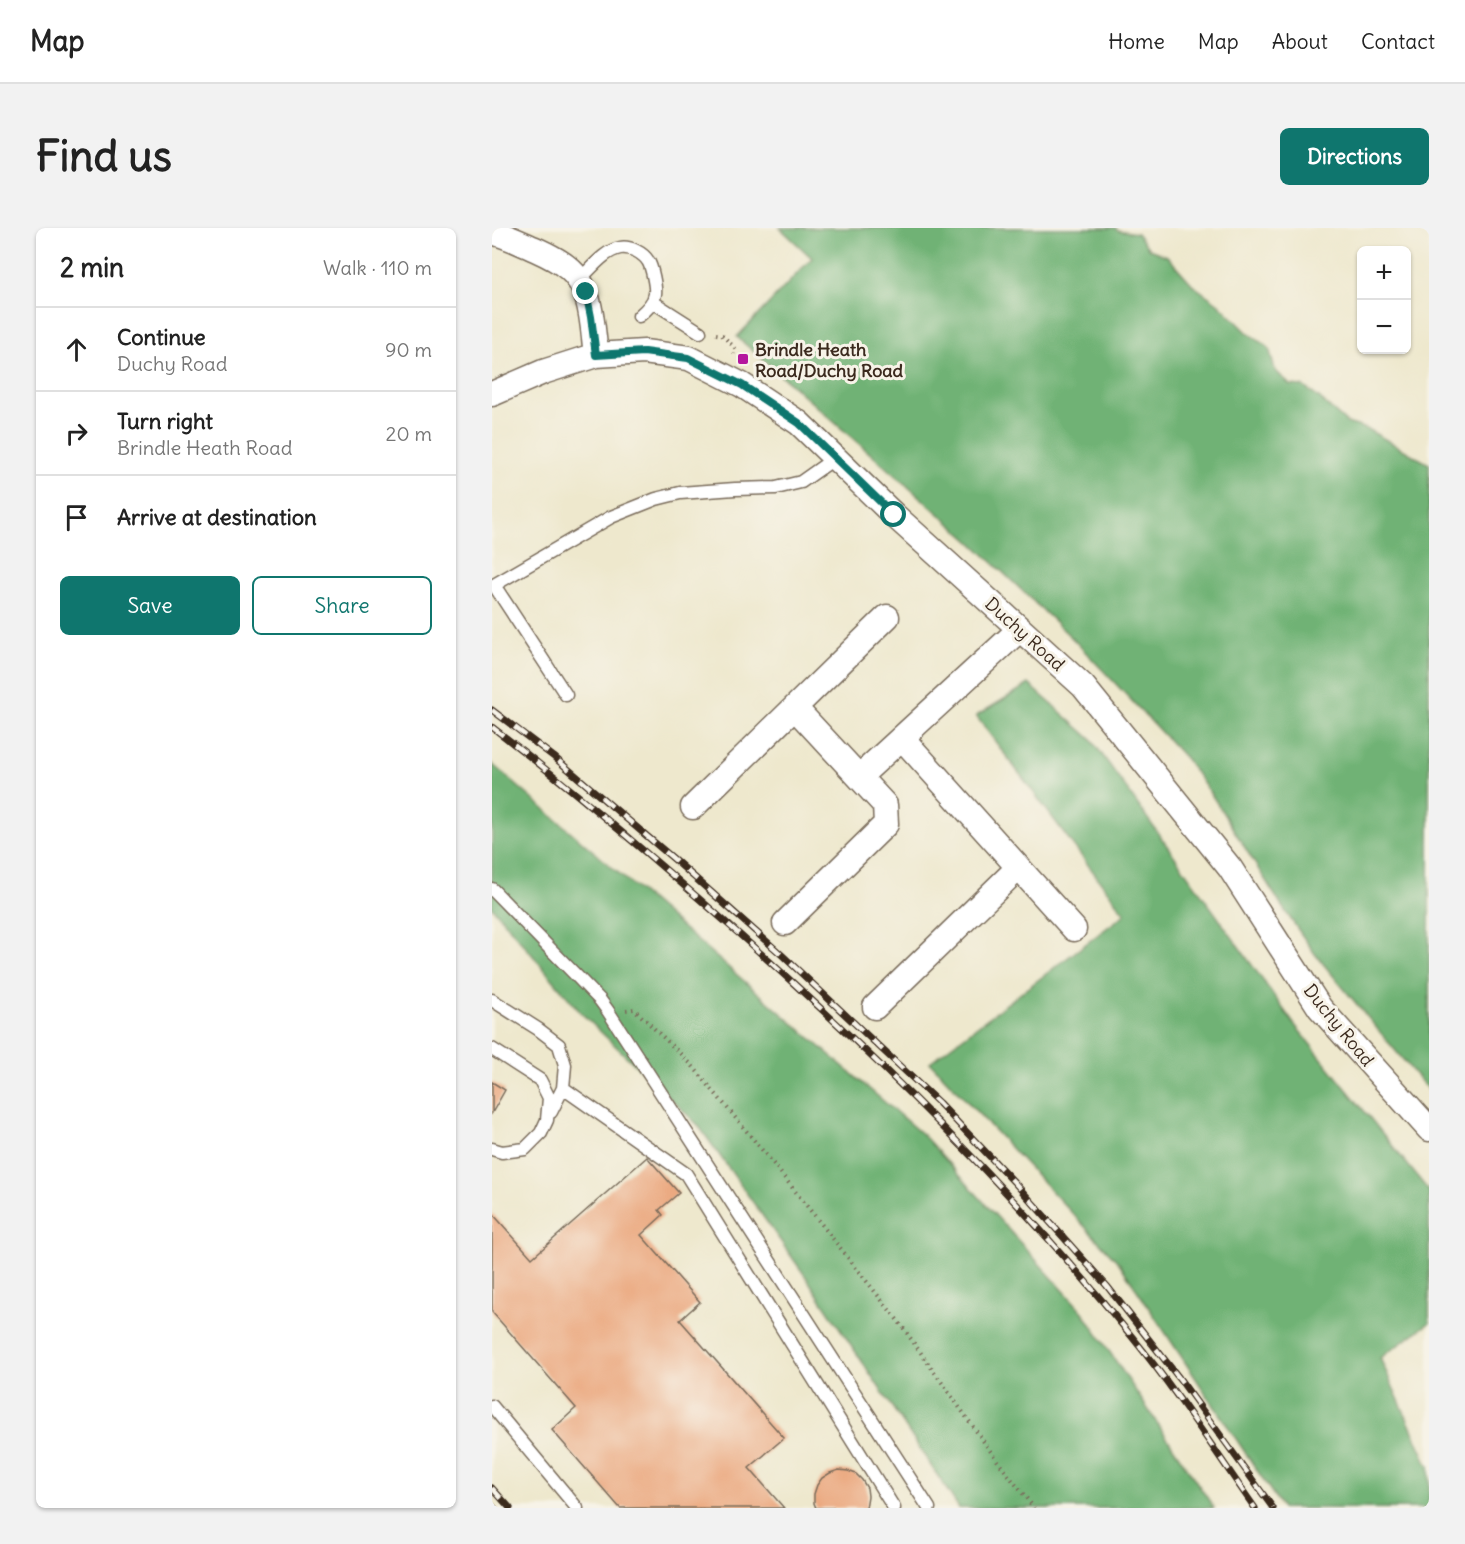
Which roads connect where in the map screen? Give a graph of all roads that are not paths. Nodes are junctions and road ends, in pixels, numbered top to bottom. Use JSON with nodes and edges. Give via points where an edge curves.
{"nodes":[{"id":1,"x":492,"y":232,"type":"edge"},
{"id":2,"x":579,"y":280,"type":"junction"},
{"id":3,"x":653,"y":302,"type":"junction"},
{"id":4,"x":639,"y":316,"type":"dead end"},
{"id":5,"x":700,"y":332,"type":"dead end"},
{"id":6,"x":596,"y":355,"type":"junction"},
{"id":7,"x":492,"y":394,"type":"edge"},
{"id":8,"x":835,"y":459,"type":"junction"},
{"id":9,"x":887,"y":617,"type":"dead end"},
{"id":10,"x":1020,"y":629,"type":"junction"},
{"id":11,"x":566,"y":695,"type":"dead end"},
{"id":12,"x":795,"y":708,"type":"junction"},
{"id":13,"x":902,"y":738,"type":"junction"},
{"id":14,"x":859,"y":777,"type":"junction"},
{"id":15,"x":693,"y":807,"type":"dead end"},
{"id":16,"x":1018,"y":868,"type":"junction"},
{"id":17,"x":492,"y":889,"type":"edge"},
{"id":18,"x":785,"y":923,"type":"dead end"},
{"id":19,"x":1074,"y":929,"type":"dead end"},
{"id":20,"x":492,"y":1000,"type":"edge"},
{"id":21,"x":875,"y":1007,"type":"dead end"},
{"id":22,"x":492,"y":1049,"type":"edge"},
{"id":23,"x":563,"y":1088,"type":"junction"},
{"id":24,"x":547,"y":1120,"type":"junction"},
{"id":25,"x":1429,"y":1129,"type":"edge"},
{"id":26,"x":492,"y":1149,"type":"edge"},
{"id":27,"x":492,"y":1406,"type":"edge"},
{"id":28,"x":577,"y":1508,"type":"edge"},
{"id":29,"x":894,"y":1508,"type":"edge"},
{"id":30,"x":929,"y":1508,"type":"edge"}],
"edges":[{"from":1,"to":2,"type":"street","via":[[547,255]]},
{"from":2,"to":3,"type":"lane","via":[[610,252],[626,248],[649,262],[655,285]]},
{"from":2,"to":6,"type":"street","via":[[586,292]]},
{"from":3,"to":4,"type":"lane"},
{"from":3,"to":5,"type":"lane"},
{"from":6,"to":7,"type":"street","name":"Duchy Road"},
{"from":6,"to":8,"type":"street","name":"Duchy Road","via":[[644,352],[688,358],[742,385],[799,423]]},
{"from":8,"to":10,"type":"street","name":"Duchy Road"},
{"from":8,"to":11,"type":"lane","via":[[801,482],[776,488],[656,499],[611,518],[494,585]]},
{"from":9,"to":12,"type":"street"},
{"from":10,"to":13,"type":"street"},
{"from":10,"to":25,"type":"street","name":"Duchy Road","via":[[1083,686],[1230,868],[1320,1008]]},
{"from":12,"to":14,"type":"street"},
{"from":12,"to":15,"type":"street"},
{"from":13,"to":14,"type":"street"},
{"from":13,"to":16,"type":"street"},
{"from":14,"to":18,"type":"street","via":[[885,805],[886,824]]},
{"from":16,"to":19,"type":"street"},
{"from":16,"to":21,"type":"street"},
{"from":17,"to":30,"type":"lane","via":[[608,1011]]},
{"from":20,"to":23,"type":"lane","via":[[559,1045],[565,1065]]},
{"from":22,"to":24,"type":"lane","via":[[540,1080],[549,1098]]},
{"from":23,"to":24,"type":"lane"},
{"from":23,"to":29,"type":"lane","via":[[686,1174]]},
{"from":24,"to":26,"type":"lane","via":[[541,1133],[525,1149]]},
{"from":27,"to":28,"type":"lane"}]}
